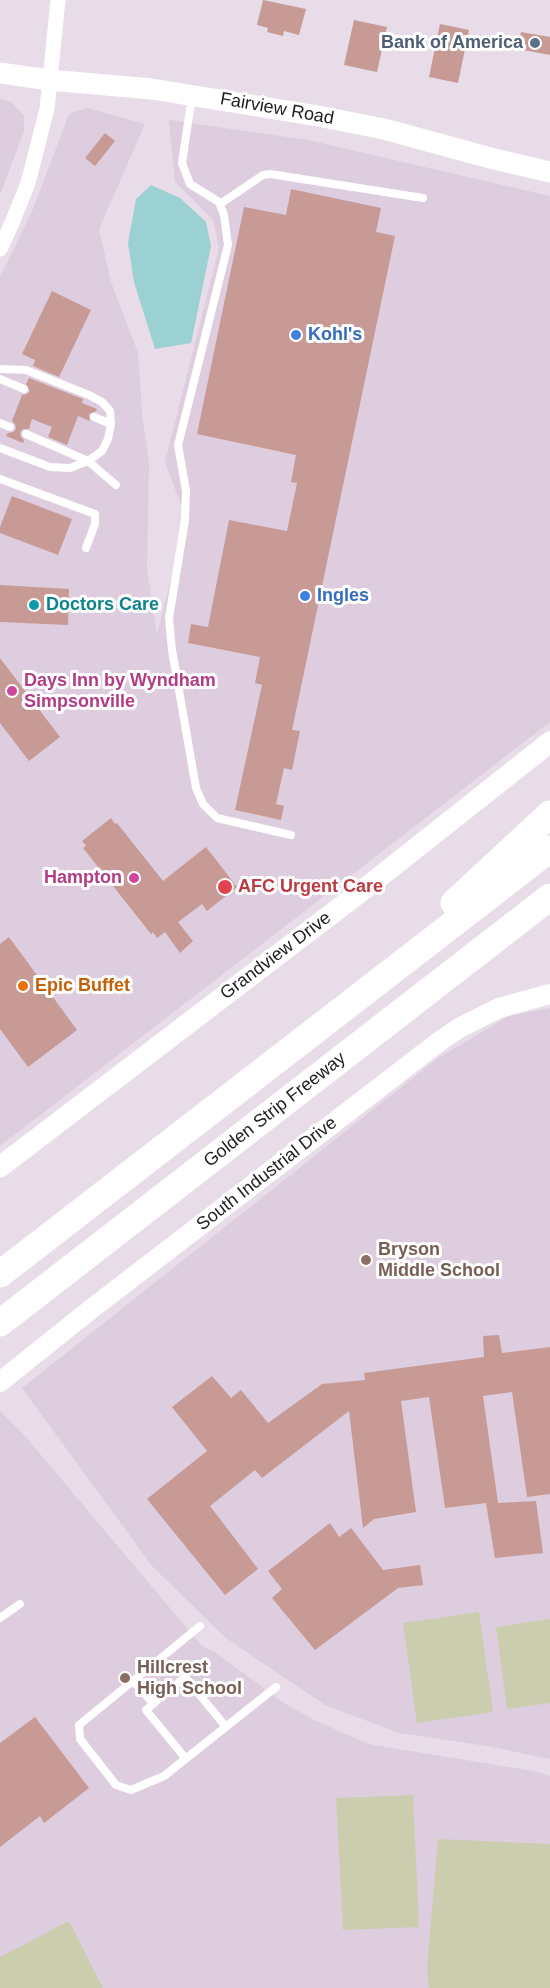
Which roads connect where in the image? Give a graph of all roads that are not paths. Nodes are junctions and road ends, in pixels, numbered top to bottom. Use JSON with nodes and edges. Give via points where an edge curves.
{"nodes":[{"id":1,"x":58,"y":0,"type":"edge"},
{"id":2,"x":0,"y":73,"type":"edge"},
{"id":3,"x":50,"y":80,"type":"junction"},
{"id":4,"x":192,"y":95,"type":"junction"},
{"id":5,"x":550,"y":172,"type":"edge"},
{"id":6,"x":423,"y":198,"type":"dead end"},
{"id":7,"x":220,"y":204,"type":"junction"},
{"id":8,"x":0,"y":249,"type":"edge"},
{"id":9,"x":1,"y":374,"type":"edge"},
{"id":10,"x":24,"y":389,"type":"dead end"},
{"id":11,"x":94,"y":417,"type":"dead end"},
{"id":12,"x":0,"y":423,"type":"edge"},
{"id":13,"x":111,"y":424,"type":"junction"},
{"id":14,"x":10,"y":427,"type":"dead end"},
{"id":15,"x":26,"y":434,"type":"dead end"},
{"id":16,"x":0,"y":448,"type":"edge"},
{"id":17,"x":88,"y":460,"type":"junction"},
{"id":18,"x":0,"y":479,"type":"edge"},
{"id":19,"x":116,"y":485,"type":"dead end"},
{"id":20,"x":86,"y":548,"type":"dead end"},
{"id":21,"x":550,"y":742,"type":"edge"},
{"id":22,"x":550,"y":814,"type":"edge"},
{"id":23,"x":291,"y":835,"type":"dead end"},
{"id":24,"x":550,"y":849,"type":"edge"},
{"id":25,"x":550,"y":897,"type":"edge"},
{"id":26,"x":550,"y":920,"type":"edge"},
{"id":27,"x":550,"y":994,"type":"edge"},
{"id":28,"x":332,"y":1017,"type":"junction"},
{"id":29,"x":352,"y":1050,"type":"junction"},
{"id":30,"x":0,"y":1167,"type":"edge"},
{"id":31,"x":0,"y":1274,"type":"edge"},
{"id":32,"x":0,"y":1323,"type":"edge"},
{"id":33,"x":0,"y":1382,"type":"edge"},
{"id":34,"x":20,"y":1604,"type":"dead end"},
{"id":35,"x":0,"y":1618,"type":"edge"},
{"id":36,"x":200,"y":1626,"type":"dead end"},
{"id":37,"x":133,"y":1681,"type":"junction"},
{"id":38,"x":276,"y":1687,"type":"dead end"},
{"id":39,"x":153,"y":1703,"type":"junction"},
{"id":40,"x":226,"y":1727,"type":"junction"},
{"id":41,"x":186,"y":1759,"type":"junction"}],
"edges":[{"from":1,"to":3,"type":"street"},
{"from":2,"to":3,"type":"main road","name":"Fairview Road"},
{"from":3,"to":4,"type":"main road","name":"Fairview Road"},
{"from":3,"to":8,"type":"street","via":[[47,109],[28,183]]},
{"from":4,"to":5,"type":"main road","name":"Fairview Road","via":[[384,129]]},
{"from":4,"to":7,"type":"lane","via":[[182,163],[190,184]]},
{"from":6,"to":7,"type":"lane","via":[[270,174]]},
{"from":7,"to":23,"type":"lane","via":[[228,245],[177,445],[186,491],[169,618],[172,650],[196,788],[203,804],[218,818]]},
{"from":9,"to":10,"type":"lane"},
{"from":9,"to":13,"type":"lane","via":[[26,370],[89,395],[110,411]]},
{"from":11,"to":13,"type":"lane"},
{"from":12,"to":14,"type":"lane"},
{"from":13,"to":17,"type":"lane","via":[[102,450]]},
{"from":15,"to":17,"type":"lane"},
{"from":16,"to":17,"type":"lane","via":[[50,467],[70,468]]},
{"from":17,"to":19,"type":"lane"},
{"from":18,"to":20,"type":"lane","via":[[95,514]]},
{"from":21,"to":30,"type":"main road","name":"Grandview Drive"},
{"from":22,"to":28,"type":"highway"},
{"from":24,"to":28,"type":"highway"},
{"from":25,"to":29,"type":"highway","name":"Golden Strip Freeway"},
{"from":26,"to":29,"type":"highway"},
{"from":27,"to":33,"type":"street","name":"South Industrial Drive","via":[[499,1008],[440,1041]]},
{"from":28,"to":31,"type":"highway"},
{"from":29,"to":32,"type":"highway","name":"Golden Strip Freeway"},
{"from":34,"to":35,"type":"lane"},
{"from":36,"to":37,"type":"lane"},
{"from":37,"to":39,"type":"lane"},
{"from":37,"to":41,"type":"lane","via":[[79,1725],[80,1739],[116,1785],[132,1790],[164,1776]]},
{"from":38,"to":40,"type":"lane"},
{"from":39,"to":40,"type":"lane","via":[[185,1677]]},
{"from":39,"to":41,"type":"lane","via":[[146,1710]]},
{"from":40,"to":41,"type":"lane"}]}
